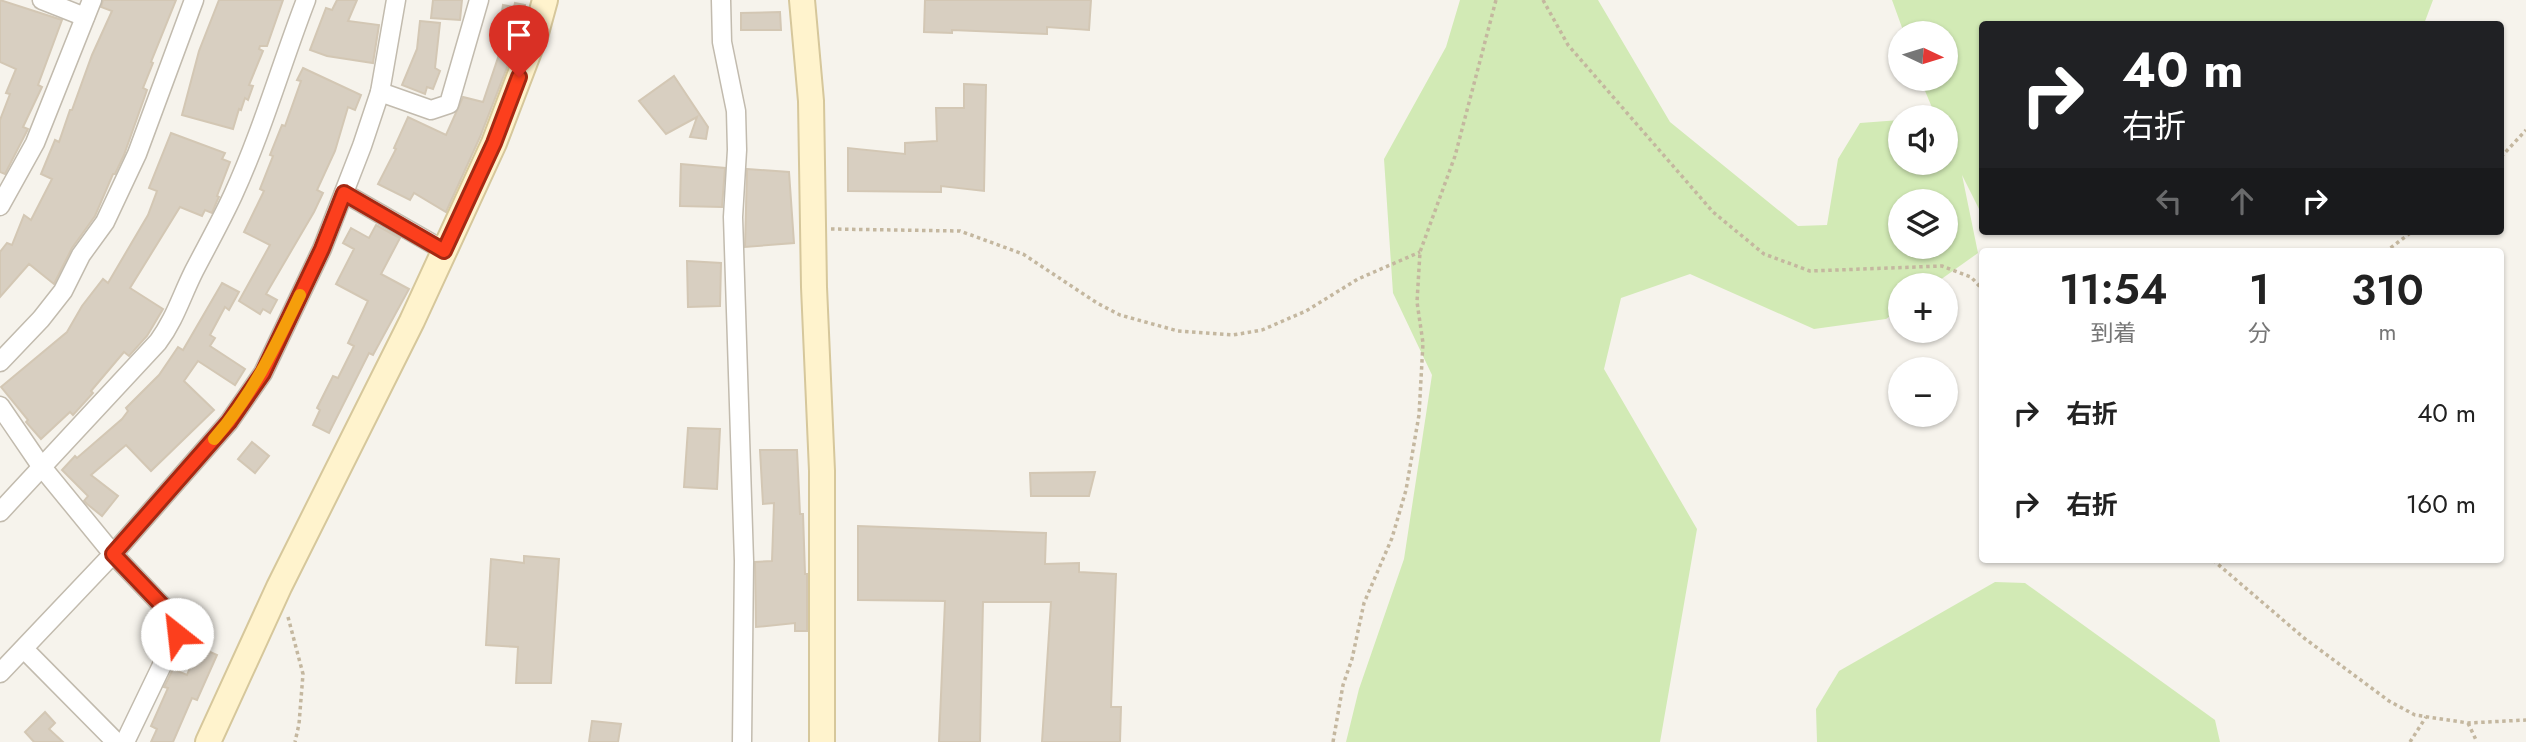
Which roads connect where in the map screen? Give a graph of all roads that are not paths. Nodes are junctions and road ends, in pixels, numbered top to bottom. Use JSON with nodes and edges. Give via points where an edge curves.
{"nodes":[{"id":1,"x":42,"y":0,"type":"edge"},
{"id":2,"x":194,"y":0,"type":"edge"},
{"id":3,"x":306,"y":0,"type":"edge"},
{"id":4,"x":396,"y":0,"type":"edge"},
{"id":5,"x":479,"y":0,"type":"edge"},
{"id":6,"x":545,"y":0,"type":"edge"},
{"id":7,"x":721,"y":0,"type":"edge"},
{"id":8,"x":802,"y":0,"type":"edge"},
{"id":9,"x":89,"y":8,"type":"edge"},
{"id":10,"x":380,"y":92,"type":"junction"},
{"id":11,"x":344,"y":193,"type":"junction"},
{"id":12,"x":0,"y":206,"type":"edge"},
{"id":13,"x":444,"y":251,"type":"junction"},
{"id":14,"x":0,"y":362,"type":"edge"},
{"id":15,"x":0,"y":406,"type":"edge"},
{"id":16,"x":41,"y":466,"type":"junction"},
{"id":17,"x":0,"y":512,"type":"edge"},
{"id":18,"x":113,"y":554,"type":"junction"},
{"id":19,"x":24,"y":649,"type":"junction"},
{"id":20,"x":0,"y":673,"type":"edge"},
{"id":21,"x":116,"y":742,"type":"edge"},
{"id":22,"x":125,"y":742,"type":"edge"},
{"id":23,"x":208,"y":742,"type":"edge"},
{"id":24,"x":742,"y":742,"type":"edge"},
{"id":25,"x":821,"y":742,"type":"edge"}],
"edges":[{"from":1,"to":9,"type":"street"},
{"from":2,"to":14,"type":"street","via":[[136,154],[104,222],[63,291]]},
{"from":3,"to":16,"type":"street","via":[[233,196],[172,323]]},
{"from":4,"to":10,"type":"street"},
{"from":5,"to":10,"type":"street","via":[[449,104],[431,110]]},
{"from":6,"to":13,"type":"street","via":[[494,143]]},
{"from":7,"to":24,"type":"street","via":[[722,42],[736,111],[733,217],[744,561]]},
{"from":8,"to":25,"type":"street","via":[[811,102],[822,471]]},
{"from":9,"to":12,"type":"street","via":[[34,143]]},
{"from":10,"to":11,"type":"street"},
{"from":11,"to":13,"type":"street"},
{"from":11,"to":18,"type":"street","via":[[263,373],[229,422]]},
{"from":13,"to":23,"type":"street"},
{"from":15,"to":16,"type":"street"},
{"from":16,"to":17,"type":"street"},
{"from":16,"to":18,"type":"street"},
{"from":18,"to":19,"type":"street"},
{"from":18,"to":22,"type":"street","via":[[178,627]]},
{"from":19,"to":20,"type":"street"},
{"from":19,"to":21,"type":"street"}]}
